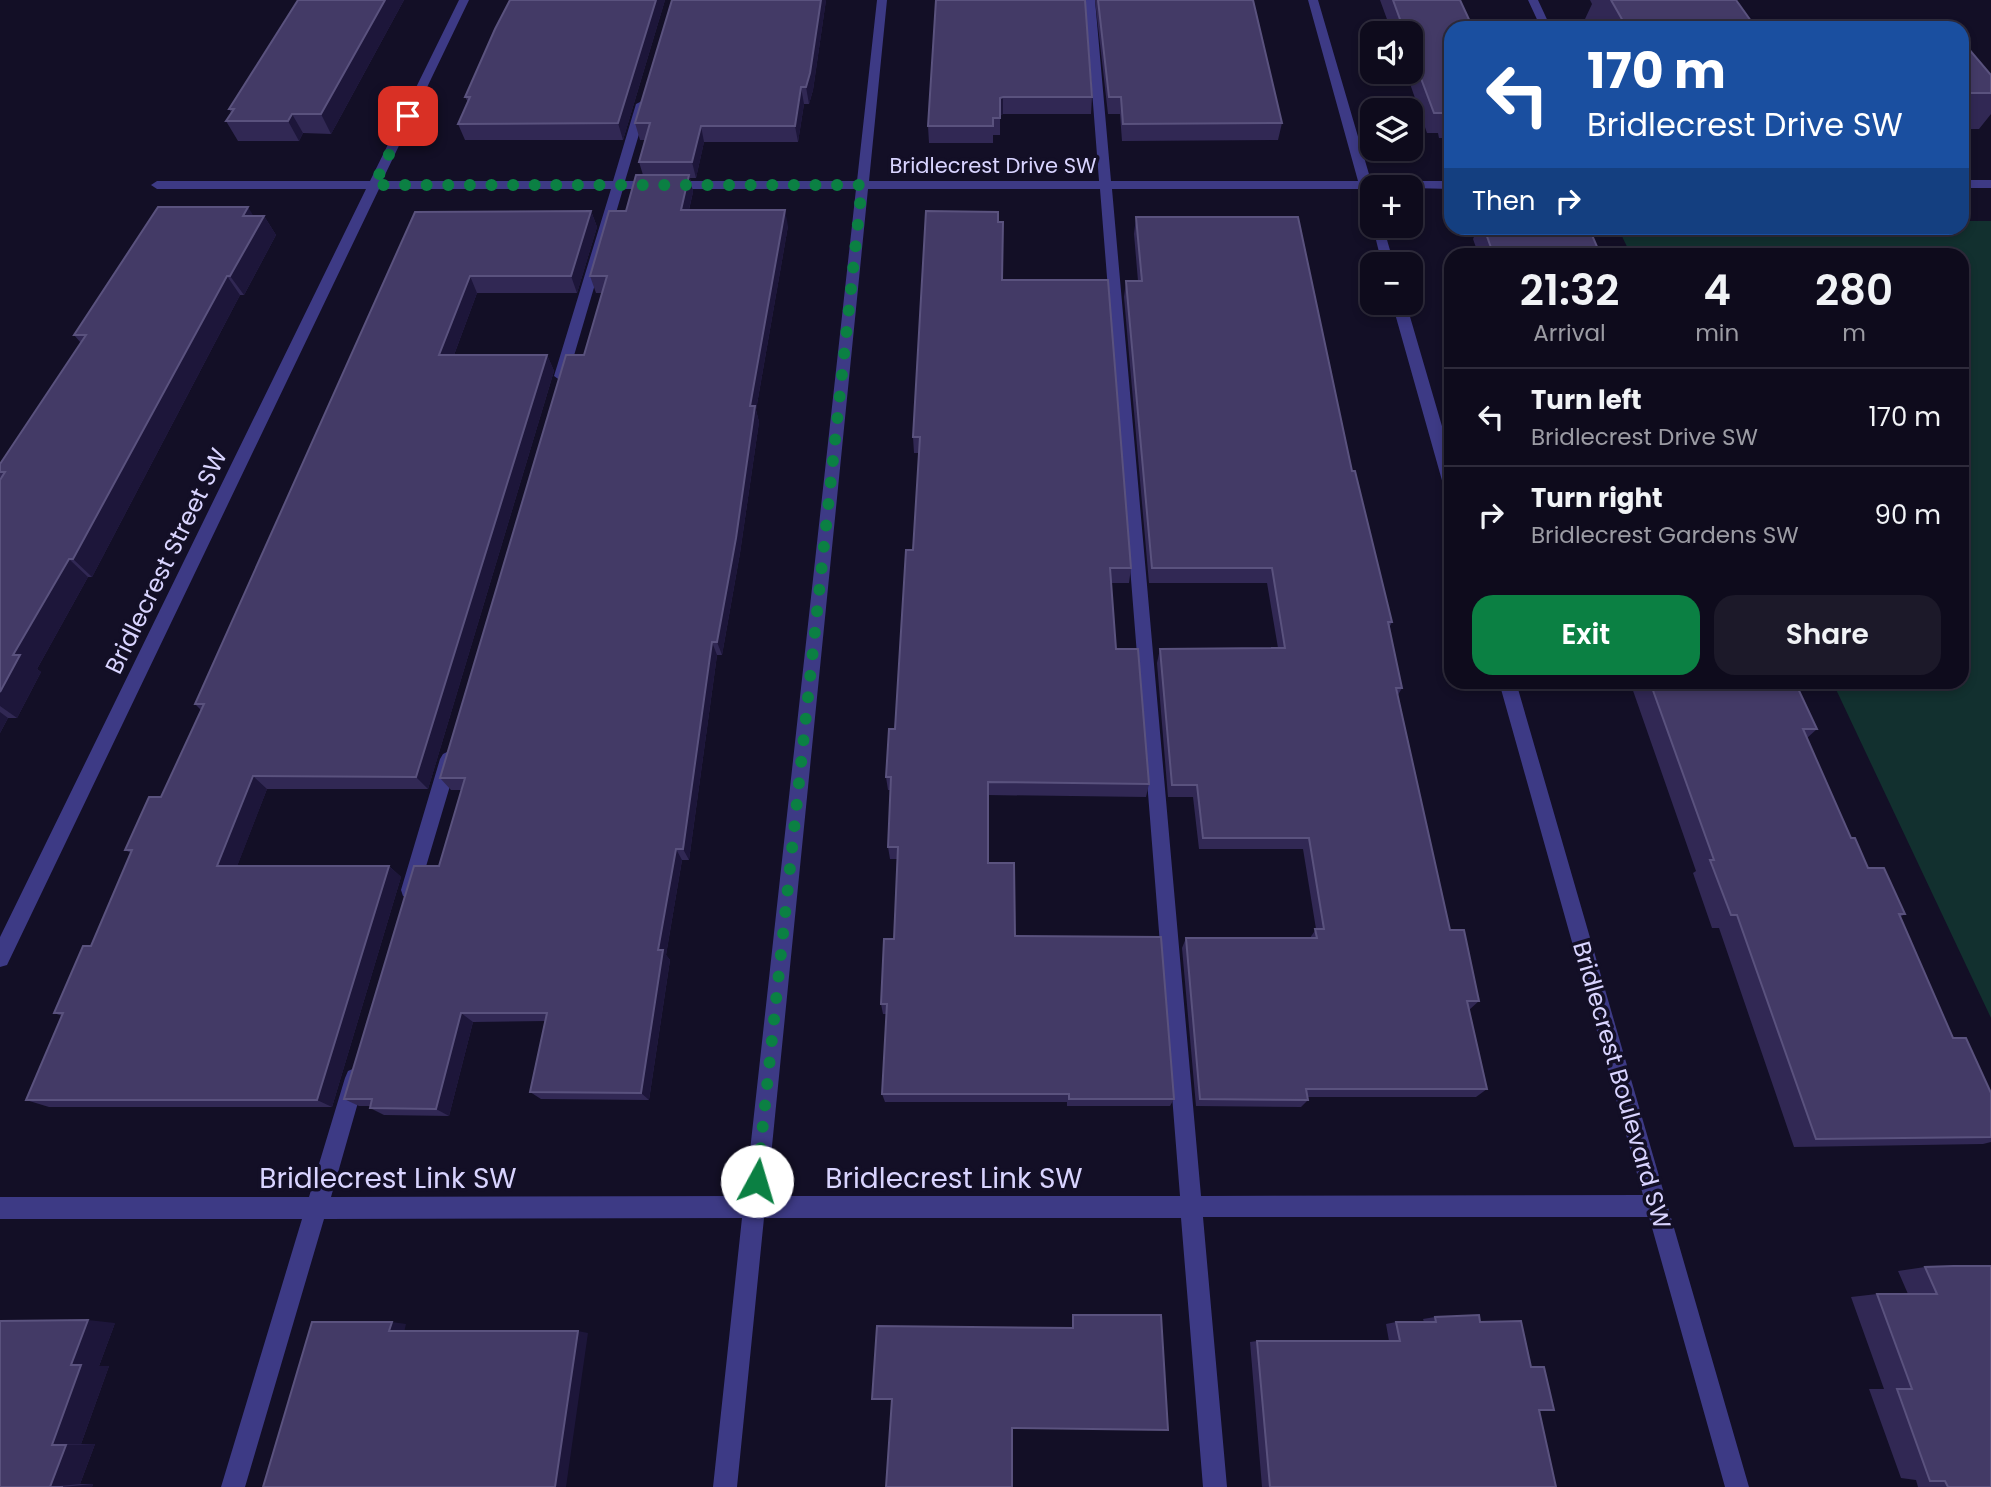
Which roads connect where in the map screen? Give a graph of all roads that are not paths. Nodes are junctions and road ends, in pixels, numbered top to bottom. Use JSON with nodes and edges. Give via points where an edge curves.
{"nodes":[{"id":1,"x":464,"y":0,"type":"edge"},
{"id":2,"x":881,"y":0,"type":"edge"},
{"id":3,"x":1090,"y":0,"type":"edge"},
{"id":4,"x":1313,"y":0,"type":"edge"},
{"id":5,"x":1533,"y":0,"type":"edge"},
{"id":6,"x":1543,"y":21,"type":"edge"},
{"id":7,"x":645,"y":92,"type":"edge"},
{"id":8,"x":1363,"y":175,"type":"edge"},
{"id":9,"x":1106,"y":184,"type":"junction"},
{"id":10,"x":1969,"y":184,"type":"edge"},
{"id":11,"x":1991,"y":184,"type":"edge"},
{"id":12,"x":157,"y":185,"type":"dead end"},
{"id":13,"x":374,"y":185,"type":"junction"},
{"id":14,"x":618,"y":185,"type":"junction"},
{"id":15,"x":862,"y":185,"type":"junction"},
{"id":16,"x":1360,"y":185,"type":"edge"},
{"id":17,"x":1423,"y":185,"type":"edge"},
{"id":18,"x":1444,"y":185,"type":"edge"},
{"id":19,"x":1402,"y":315,"type":"edge"},
{"id":20,"x":555,"y":397,"type":"edge"},
{"id":21,"x":1444,"y":460,"type":"edge"},
{"id":22,"x":1509,"y":689,"type":"edge"},
{"id":23,"x":453,"y":742,"type":"edge"},
{"id":24,"x":406,"y":902,"type":"edge"},
{"id":25,"x":0,"y":958,"type":"edge"},
{"id":26,"x":359,"y":1061,"type":"edge"},
{"id":27,"x":1657,"y":1206,"type":"junction"},
{"id":28,"x":316,"y":1207,"type":"junction"},
{"id":29,"x":1192,"y":1207,"type":"junction"},
{"id":30,"x":0,"y":1208,"type":"edge"},
{"id":31,"x":754,"y":1208,"type":"junction"},
{"id":32,"x":233,"y":1487,"type":"edge"},
{"id":33,"x":725,"y":1487,"type":"edge"},
{"id":34,"x":1215,"y":1487,"type":"edge"},
{"id":35,"x":1737,"y":1487,"type":"edge"}],
"edges":[{"from":1,"to":13,"type":"street","name":"Bridlecrest Street SW"},
{"from":2,"to":15,"type":"street"},
{"from":3,"to":9,"type":"street"},
{"from":4,"to":8,"type":"street"},
{"from":5,"to":6,"type":"street"},
{"from":7,"to":14,"type":"street"},
{"from":9,"to":15,"type":"street","name":"Bridlecrest Drive SW"},
{"from":9,"to":16,"type":"street","name":"Bridlecrest Drive SW"},
{"from":9,"to":29,"type":"street"},
{"from":10,"to":11,"type":"street"},
{"from":12,"to":13,"type":"street","name":"Bridlecrest Drive SW"},
{"from":13,"to":14,"type":"street","name":"Bridlecrest Drive SW"},
{"from":13,"to":25,"type":"street","name":"Bridlecrest Street SW"},
{"from":14,"to":15,"type":"street","name":"Bridlecrest Drive SW"},
{"from":14,"to":20,"type":"street"},
{"from":15,"to":31,"type":"street"},
{"from":17,"to":18,"type":"street","name":"Bridlecrest Drive SW"},
{"from":19,"to":21,"type":"street"},
{"from":22,"to":27,"type":"street","name":"Bridlecrest Boulevard SW"},
{"from":23,"to":24,"type":"street"},
{"from":26,"to":28,"type":"street"},
{"from":27,"to":29,"type":"street","name":"Bridlecrest Link SW"},
{"from":27,"to":35,"type":"street","name":"Bridlecrest Boulevard SW"},
{"from":28,"to":30,"type":"street","name":"Bridlecrest Link SW"},
{"from":28,"to":31,"type":"street","name":"Bridlecrest Link SW"},
{"from":28,"to":32,"type":"street"},
{"from":29,"to":31,"type":"street","name":"Bridlecrest Link SW"},
{"from":29,"to":34,"type":"street"},
{"from":31,"to":33,"type":"street"}]}
